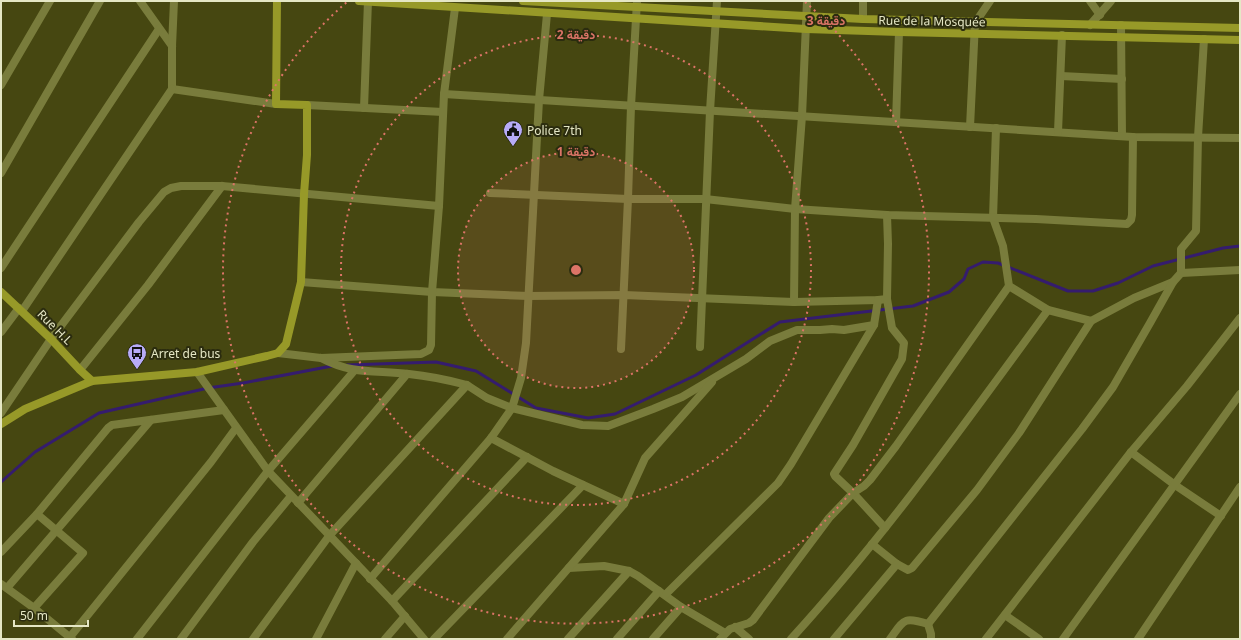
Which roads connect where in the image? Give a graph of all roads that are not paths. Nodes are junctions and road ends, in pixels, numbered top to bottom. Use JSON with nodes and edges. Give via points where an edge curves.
{"nodes":[{"id":1,"x":50,"y":1,"type":"edge"},
{"id":2,"x":100,"y":1,"type":"edge"},
{"id":3,"x":140,"y":1,"type":"edge"},
{"id":4,"x":174,"y":1,"type":"edge"},
{"id":5,"x":277,"y":1,"type":"edge"},
{"id":6,"x":365,"y":1,"type":"edge"},
{"id":7,"x":523,"y":1,"type":"edge"},
{"id":8,"x":717,"y":1,"type":"edge"},
{"id":9,"x":807,"y":1,"type":"edge"},
{"id":10,"x":863,"y":1,"type":"edge"},
{"id":11,"x":1090,"y":1,"type":"edge"},
{"id":12,"x":1111,"y":1,"type":"edge"},
{"id":13,"x":549,"y":2,"type":"edge"},
{"id":14,"x":986,"y":2,"type":"edge"},
{"id":15,"x":637,"y":4,"type":"edge"},
{"id":16,"x":455,"y":8,"type":"junction"},
{"id":17,"x":717,"y":11,"type":"junction"},
{"id":18,"x":547,"y":14,"type":"junction"},
{"id":19,"x":1100,"y":15,"type":"junction"},
{"id":20,"x":808,"y":16,"type":"junction"},
{"id":21,"x":637,"y":19,"type":"junction"},
{"id":22,"x":863,"y":19,"type":"junction"},
{"id":23,"x":975,"y":23,"type":"junction"},
{"id":24,"x":716,"y":24,"type":"junction"},
{"id":25,"x":1090,"y":25,"type":"junction"},
{"id":26,"x":1121,"y":25,"type":"junction"},
{"id":27,"x":1240,"y":28,"type":"edge"},
{"id":28,"x":159,"y":29,"type":"junction"},
{"id":29,"x":806,"y":29,"type":"junction"},
{"id":30,"x":899,"y":32,"type":"junction"},
{"id":31,"x":974,"y":34,"type":"junction"},
{"id":32,"x":1062,"y":35,"type":"junction"},
{"id":33,"x":1122,"y":36,"type":"junction"},
{"id":34,"x":1204,"y":39,"type":"junction"},
{"id":35,"x":1240,"y":40,"type":"edge"},
{"id":36,"x":172,"y":46,"type":"junction"},
{"id":37,"x":1061,"y":76,"type":"junction"},
{"id":38,"x":1122,"y":78,"type":"junction"},
{"id":39,"x":1,"y":85,"type":"edge"},
{"id":40,"x":172,"y":89,"type":"junction"},
{"id":41,"x":444,"y":94,"type":"junction"},
{"id":42,"x":539,"y":100,"type":"junction"},
{"id":43,"x":276,"y":104,"type":"junction"},
{"id":44,"x":307,"y":105,"type":"junction"},
{"id":45,"x":631,"y":106,"type":"junction"},
{"id":46,"x":364,"y":108,"type":"junction"},
{"id":47,"x":710,"y":111,"type":"junction"},
{"id":48,"x":443,"y":112,"type":"junction"},
{"id":49,"x":802,"y":116,"type":"junction"},
{"id":50,"x":896,"y":122,"type":"junction"},
{"id":51,"x":970,"y":127,"type":"junction"},
{"id":52,"x":996,"y":128,"type":"junction"},
{"id":53,"x":1058,"y":132,"type":"junction"},
{"id":54,"x":1122,"y":136,"type":"junction"},
{"id":55,"x":1133,"y":137,"type":"junction"},
{"id":56,"x":1198,"y":137,"type":"junction"},
{"id":57,"x":1240,"y":138,"type":"edge"},
{"id":58,"x":1,"y":173,"type":"edge"},
{"id":59,"x":222,"y":186,"type":"junction"},
{"id":60,"x":490,"y":193,"type":"dead end"},
{"id":61,"x":304,"y":194,"type":"junction"},
{"id":62,"x":534,"y":194,"type":"junction"},
{"id":63,"x":628,"y":199,"type":"junction"},
{"id":64,"x":705,"y":199,"type":"junction"},
{"id":65,"x":439,"y":206,"type":"junction"},
{"id":66,"x":795,"y":209,"type":"junction"},
{"id":67,"x":887,"y":215,"type":"junction"},
{"id":68,"x":993,"y":218,"type":"junction"},
{"id":69,"x":1,"y":268,"type":"edge"},
{"id":70,"x":1240,"y":270,"type":"edge"},
{"id":71,"x":1181,"y":273,"type":"junction"},
{"id":72,"x":301,"y":282,"type":"junction"},
{"id":73,"x":1173,"y":282,"type":"junction"},
{"id":74,"x":1009,"y":286,"type":"junction"},
{"id":75,"x":1,"y":292,"type":"edge"},
{"id":76,"x":432,"y":292,"type":"junction"},
{"id":77,"x":624,"y":295,"type":"junction"},
{"id":78,"x":529,"y":296,"type":"junction"},
{"id":79,"x":702,"y":297,"type":"junction"},
{"id":80,"x":883,"y":299,"type":"junction"},
{"id":81,"x":794,"y":302,"type":"junction"},
{"id":82,"x":20,"y":310,"type":"junction"},
{"id":83,"x":1048,"y":310,"type":"junction"},
{"id":84,"x":1240,"y":318,"type":"edge"},
{"id":85,"x":1091,"y":321,"type":"junction"},
{"id":86,"x":874,"y":325,"type":"junction"},
{"id":87,"x":1,"y":332,"type":"edge"},
{"id":88,"x":51,"y":339,"type":"junction"},
{"id":89,"x":700,"y":346,"type":"dead end"},
{"id":90,"x":622,"y":349,"type":"dead end"},
{"id":91,"x":278,"y":353,"type":"junction"},
{"id":92,"x":321,"y":358,"type":"junction"},
{"id":93,"x":80,"y":370,"type":"junction"},
{"id":94,"x":354,"y":371,"type":"junction"},
{"id":95,"x":197,"y":372,"type":"junction"},
{"id":96,"x":407,"y":374,"type":"junction"},
{"id":97,"x":717,"y":377,"type":"junction"},
{"id":98,"x":92,"y":381,"type":"junction"},
{"id":99,"x":467,"y":385,"type":"junction"},
{"id":100,"x":1240,"y":394,"type":"edge"},
{"id":101,"x":512,"y":408,"type":"junction"},
{"id":102,"x":224,"y":410,"type":"junction"},
{"id":103,"x":1,"y":413,"type":"edge"},
{"id":104,"x":151,"y":420,"type":"junction"},
{"id":105,"x":1,"y":424,"type":"edge"},
{"id":106,"x":236,"y":428,"type":"junction"},
{"id":107,"x":491,"y":438,"type":"junction"},
{"id":108,"x":1131,"y":452,"type":"junction"},
{"id":109,"x":527,"y":457,"type":"junction"},
{"id":110,"x":268,"y":471,"type":"junction"},
{"id":111,"x":583,"y":485,"type":"junction"},
{"id":112,"x":1175,"y":486,"type":"junction"},
{"id":113,"x":1240,"y":487,"type":"edge"},
{"id":114,"x":853,"y":493,"type":"junction"},
{"id":115,"x":291,"y":496,"type":"junction"},
{"id":116,"x":298,"y":503,"type":"junction"},
{"id":117,"x":624,"y":504,"type":"junction"},
{"id":118,"x":37,"y":514,"type":"junction"},
{"id":119,"x":1221,"y":516,"type":"junction"},
{"id":120,"x":885,"y":528,"type":"junction"},
{"id":121,"x":57,"y":531,"type":"junction"},
{"id":122,"x":329,"y":536,"type":"junction"},
{"id":123,"x":872,"y":544,"type":"junction"},
{"id":124,"x":1,"y":552,"type":"edge"},
{"id":125,"x":356,"y":563,"type":"junction"},
{"id":126,"x":896,"y":564,"type":"junction"},
{"id":127,"x":569,"y":568,"type":"junction"},
{"id":128,"x":628,"y":571,"type":"junction"},
{"id":129,"x":370,"y":579,"type":"junction"},
{"id":130,"x":4,"y":586,"type":"edge"},
{"id":131,"x":662,"y":593,"type":"junction"},
{"id":132,"x":392,"y":601,"type":"junction"},
{"id":133,"x":681,"y":607,"type":"junction"},
{"id":134,"x":34,"y":608,"type":"junction"},
{"id":135,"x":1005,"y":615,"type":"junction"},
{"id":136,"x":405,"y":616,"type":"junction"},
{"id":137,"x":928,"y":624,"type":"junction"},
{"id":138,"x":735,"y":627,"type":"junction"},
{"id":139,"x":723,"y":636,"type":"edge"},
{"id":140,"x":71,"y":638,"type":"edge"},
{"id":141,"x":137,"y":639,"type":"edge"},
{"id":142,"x":181,"y":639,"type":"edge"},
{"id":143,"x":253,"y":639,"type":"edge"},
{"id":144,"x":316,"y":639,"type":"edge"},
{"id":145,"x":385,"y":639,"type":"edge"},
{"id":146,"x":423,"y":639,"type":"edge"},
{"id":147,"x":434,"y":639,"type":"edge"},
{"id":148,"x":507,"y":639,"type":"edge"},
{"id":149,"x":568,"y":639,"type":"edge"},
{"id":150,"x":617,"y":639,"type":"edge"},
{"id":151,"x":653,"y":639,"type":"edge"},
{"id":152,"x":749,"y":639,"type":"edge"},
{"id":153,"x":791,"y":639,"type":"edge"},
{"id":154,"x":834,"y":639,"type":"edge"},
{"id":155,"x":890,"y":639,"type":"edge"},
{"id":156,"x":931,"y":639,"type":"edge"},
{"id":157,"x":986,"y":639,"type":"edge"},
{"id":158,"x":1039,"y":639,"type":"edge"},
{"id":159,"x":1063,"y":639,"type":"edge"},
{"id":160,"x":1138,"y":639,"type":"edge"}],
"edges":[{"from":1,"to":39,"type":"street"},
{"from":2,"to":58,"type":"street"},
{"from":3,"to":28,"type":"street"},
{"from":4,"to":36,"type":"street"},
{"from":5,"to":43,"type":"main road"},
{"from":6,"to":16,"type":"main road","name":"Rue de la Mosquée"},
{"from":6,"to":46,"type":"street"},
{"from":7,"to":13,"type":"main road"},
{"from":8,"to":17,"type":"street"},
{"from":9,"to":20,"type":"street"},
{"from":10,"to":22,"type":"street"},
{"from":11,"to":19,"type":"street"},
{"from":12,"to":19,"type":"street"},
{"from":13,"to":15,"type":"main road"},
{"from":14,"to":23,"type":"street"},
{"from":15,"to":17,"type":"main road"},
{"from":15,"to":21,"type":"street"},
{"from":16,"to":18,"type":"main road","name":"Rue de la Mosquée"},
{"from":16,"to":41,"type":"street"},
{"from":17,"to":20,"type":"main road"},
{"from":17,"to":24,"type":"street"},
{"from":18,"to":21,"type":"main road","name":"Rue de la Mosquée"},
{"from":18,"to":42,"type":"street"},
{"from":19,"to":25,"type":"street"},
{"from":20,"to":22,"type":"main road"},
{"from":20,"to":29,"type":"street"},
{"from":21,"to":24,"type":"main road","name":"Rue de la Mosquée"},
{"from":21,"to":45,"type":"street"},
{"from":22,"to":23,"type":"main road"},
{"from":23,"to":25,"type":"main road"},
{"from":23,"to":31,"type":"street"},
{"from":24,"to":29,"type":"main road","name":"Rue de la Mosquée"},
{"from":24,"to":47,"type":"street"},
{"from":25,"to":26,"type":"main road"},
{"from":26,"to":27,"type":"main road"},
{"from":26,"to":33,"type":"street"},
{"from":28,"to":36,"type":"street"},
{"from":28,"to":69,"type":"street"},
{"from":29,"to":30,"type":"main road","name":"Rue de la Mosquée"},
{"from":29,"to":49,"type":"street"},
{"from":30,"to":31,"type":"main road","name":"Rue de la Mosquée"},
{"from":30,"to":50,"type":"street"},
{"from":31,"to":32,"type":"main road","name":"Rue de la Mosquée"},
{"from":31,"to":51,"type":"street"},
{"from":32,"to":33,"type":"main road","name":"Rue de la Mosquée"},
{"from":32,"to":37,"type":"street"},
{"from":33,"to":34,"type":"main road","name":"Rue de la Mosquée"},
{"from":33,"to":38,"type":"street"},
{"from":34,"to":35,"type":"main road","name":"Rue de la Mosquée"},
{"from":34,"to":56,"type":"street"},
{"from":36,"to":40,"type":"street"},
{"from":37,"to":38,"type":"street"},
{"from":37,"to":53,"type":"street"},
{"from":38,"to":54,"type":"street"},
{"from":40,"to":43,"type":"street"},
{"from":40,"to":82,"type":"street"},
{"from":41,"to":42,"type":"street"},
{"from":41,"to":48,"type":"street"},
{"from":42,"to":45,"type":"street"},
{"from":42,"to":62,"type":"street"},
{"from":43,"to":44,"type":"main road"},
{"from":44,"to":46,"type":"street"},
{"from":44,"to":61,"type":"main road"},
{"from":45,"to":47,"type":"street"},
{"from":45,"to":63,"type":"street"},
{"from":46,"to":48,"type":"street"},
{"from":47,"to":49,"type":"street"},
{"from":47,"to":64,"type":"street"},
{"from":48,"to":65,"type":"street"},
{"from":49,"to":50,"type":"street"},
{"from":49,"to":66,"type":"street"},
{"from":50,"to":51,"type":"street"},
{"from":51,"to":52,"type":"street"},
{"from":52,"to":53,"type":"street"},
{"from":52,"to":68,"type":"street"},
{"from":53,"to":54,"type":"street"},
{"from":54,"to":55,"type":"street"},
{"from":55,"to":56,"type":"street"},
{"from":55,"to":68,"type":"street","via":[[1132,215],[1127,224]]},
{"from":56,"to":57,"type":"street"},
{"from":56,"to":71,"type":"street","via":[[1196,232],[1181,249]]},
{"from":59,"to":61,"type":"street"},
{"from":59,"to":88,"type":"street","via":[[181,186],[164,192]]},
{"from":59,"to":93,"type":"street"},
{"from":60,"to":62,"type":"street"},
{"from":61,"to":65,"type":"street"},
{"from":61,"to":72,"type":"main road"},
{"from":62,"to":63,"type":"street"},
{"from":62,"to":78,"type":"street"},
{"from":63,"to":64,"type":"street"},
{"from":63,"to":77,"type":"street"},
{"from":64,"to":66,"type":"street"},
{"from":64,"to":79,"type":"street"},
{"from":65,"to":76,"type":"street"},
{"from":66,"to":67,"type":"street"},
{"from":66,"to":81,"type":"street"},
{"from":67,"to":68,"type":"street"},
{"from":67,"to":80,"type":"street","via":[[888,244]]},
{"from":68,"to":74,"type":"street","via":[[1003,246]]},
{"from":70,"to":71,"type":"street"},
{"from":71,"to":73,"type":"street"},
{"from":72,"to":76,"type":"street"},
{"from":72,"to":91,"type":"main road","via":[[286,344]]},
{"from":73,"to":85,"type":"street","via":[[1134,298]]},
{"from":73,"to":137,"type":"street","via":[[1113,387]]},
{"from":74,"to":83,"type":"street"},
{"from":74,"to":114,"type":"street","via":[[896,446],[870,480]]},
{"from":75,"to":82,"type":"main road","name":"Rue H.L"},
{"from":76,"to":78,"type":"street"},
{"from":76,"to":92,"type":"street","via":[[430,350],[421,354]]},
{"from":77,"to":78,"type":"street"},
{"from":77,"to":79,"type":"street"},
{"from":77,"to":90,"type":"street"},
{"from":78,"to":101,"type":"street","via":[[521,378]]},
{"from":79,"to":81,"type":"street"},
{"from":79,"to":89,"type":"street"},
{"from":80,"to":81,"type":"street"},
{"from":80,"to":86,"type":"street"},
{"from":80,"to":114,"type":"street","via":[[892,328],[902,340],[904,347],[902,359],[835,473],[835,476]]},
{"from":82,"to":87,"type":"street"},
{"from":82,"to":88,"type":"main road","name":"Rue H.L"},
{"from":83,"to":85,"type":"street"},
{"from":83,"to":120,"type":"street"},
{"from":84,"to":108,"type":"street"},
{"from":85,"to":126,"type":"street","via":[[1019,433],[977,490],[912,568],[908,570]]},
{"from":86,"to":97,"type":"street","via":[[844,330],[797,330],[770,341]]},
{"from":86,"to":131,"type":"street","via":[[792,464],[778,483]]},
{"from":88,"to":93,"type":"main road","name":"Rue H.L"},
{"from":88,"to":103,"type":"street"},
{"from":91,"to":92,"type":"street"},
{"from":91,"to":95,"type":"main road"},
{"from":92,"to":94,"type":"street"},
{"from":93,"to":98,"type":"main road","name":"Rue H.L"},
{"from":94,"to":96,"type":"street"},
{"from":94,"to":110,"type":"street"},
{"from":95,"to":98,"type":"main road"},
{"from":95,"to":102,"type":"street"},
{"from":96,"to":99,"type":"street"},
{"from":96,"to":116,"type":"street"},
{"from":97,"to":101,"type":"street","via":[[654,410],[608,426],[582,426]]},
{"from":97,"to":117,"type":"street","via":[[644,458]]},
{"from":98,"to":105,"type":"main road","via":[[25,409]]},
{"from":99,"to":101,"type":"street","via":[[487,398]]},
{"from":99,"to":122,"type":"street"},
{"from":100,"to":112,"type":"street"},
{"from":101,"to":107,"type":"street"},
{"from":102,"to":104,"type":"street"},
{"from":102,"to":106,"type":"street"},
{"from":104,"to":118,"type":"street","via":[[118,424],[108,428]]},
{"from":104,"to":121,"type":"street"},
{"from":106,"to":110,"type":"street"},
{"from":106,"to":140,"type":"street"},
{"from":107,"to":109,"type":"street"},
{"from":107,"to":129,"type":"street"},
{"from":108,"to":112,"type":"street"},
{"from":108,"to":135,"type":"street"},
{"from":109,"to":111,"type":"street"},
{"from":109,"to":132,"type":"street"},
{"from":110,"to":115,"type":"street"},
{"from":110,"to":141,"type":"street"},
{"from":111,"to":117,"type":"street"},
{"from":111,"to":147,"type":"street"},
{"from":112,"to":119,"type":"street"},
{"from":112,"to":159,"type":"street"},
{"from":113,"to":119,"type":"street"},
{"from":114,"to":120,"type":"street"},
{"from":114,"to":138,"type":"street","via":[[829,518],[753,620]]},
{"from":115,"to":116,"type":"street"},
{"from":115,"to":142,"type":"street","via":[[253,542]]},
{"from":116,"to":122,"type":"street"},
{"from":117,"to":127,"type":"street"},
{"from":118,"to":121,"type":"street"},
{"from":118,"to":124,"type":"street"},
{"from":119,"to":160,"type":"street"},
{"from":120,"to":123,"type":"street"},
{"from":121,"to":130,"type":"street"},
{"from":121,"to":134,"type":"street","via":[[83,554]]},
{"from":122,"to":125,"type":"street"},
{"from":122,"to":143,"type":"street"},
{"from":123,"to":126,"type":"street"},
{"from":123,"to":153,"type":"street","via":[[827,600]]},
{"from":125,"to":129,"type":"street"},
{"from":125,"to":144,"type":"street"},
{"from":126,"to":154,"type":"street"},
{"from":127,"to":128,"type":"street","via":[[604,566]]},
{"from":127,"to":148,"type":"street"},
{"from":128,"to":131,"type":"street"},
{"from":128,"to":149,"type":"street"},
{"from":129,"to":132,"type":"street"},
{"from":130,"to":134,"type":"street"},
{"from":131,"to":133,"type":"street"},
{"from":131,"to":150,"type":"street"},
{"from":132,"to":136,"type":"street"},
{"from":133,"to":139,"type":"street"},
{"from":133,"to":151,"type":"street"},
{"from":134,"to":140,"type":"street"},
{"from":135,"to":157,"type":"street"},
{"from":135,"to":158,"type":"street"},
{"from":136,"to":145,"type":"street"},
{"from":136,"to":146,"type":"street"},
{"from":137,"to":155,"type":"street","via":[[907,620],[902,622]]},
{"from":137,"to":156,"type":"street"},
{"from":138,"to":139,"type":"street"},
{"from":138,"to":152,"type":"street"}]}
